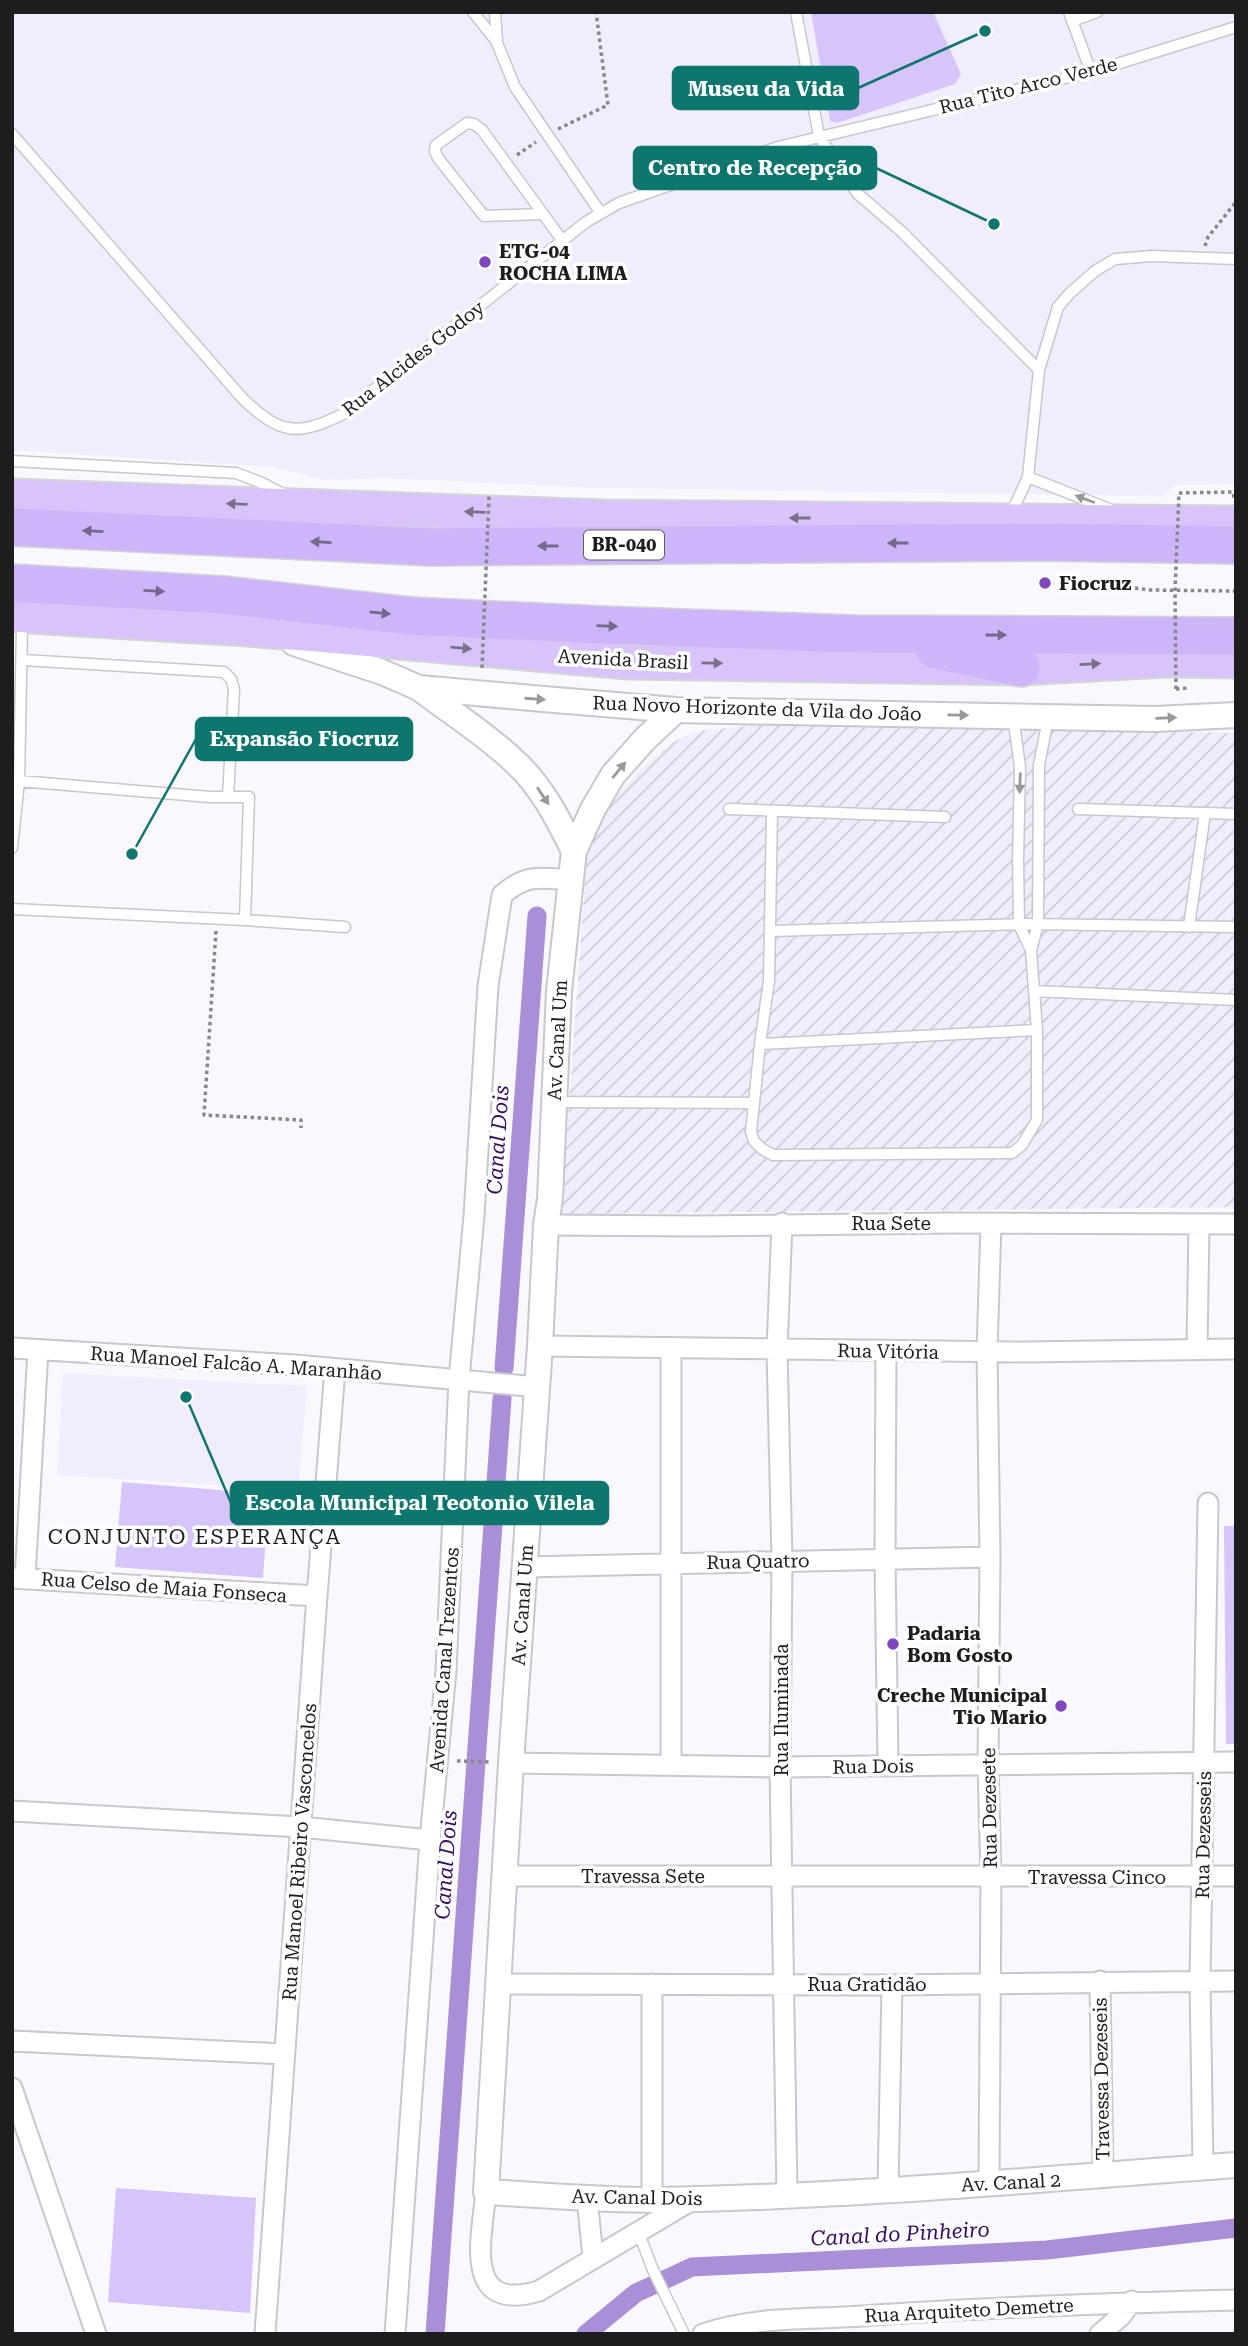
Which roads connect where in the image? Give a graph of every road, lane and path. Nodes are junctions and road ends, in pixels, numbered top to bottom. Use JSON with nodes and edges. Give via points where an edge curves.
{"nodes":[{"id":1,"x":472,"y":12,"type":"edge"},
{"id":2,"x":495,"y":12,"type":"edge"},
{"id":3,"x":596,"y":12,"type":"edge"},
{"id":4,"x":796,"y":12,"type":"edge"},
{"id":5,"x":1097,"y":12,"type":"edge"},
{"id":6,"x":1071,"y":17,"type":"edge"},
{"id":7,"x":1236,"y":27,"type":"edge"},
{"id":8,"x":498,"y":43,"type":"junction"},
{"id":9,"x":1091,"y":72,"type":"junction"},
{"id":10,"x":12,"y":134,"type":"edge"},
{"id":11,"x":547,"y":134,"type":"junction"},
{"id":12,"x":819,"y":136,"type":"junction"},
{"id":13,"x":506,"y":163,"type":"junction"},
{"id":14,"x":1236,"y":202,"type":"edge"},
{"id":15,"x":600,"y":212,"type":"junction"},
{"id":16,"x":541,"y":214,"type":"junction"},
{"id":17,"x":562,"y":240,"type":"junction"},
{"id":18,"x":1202,"y":258,"type":"junction"},
{"id":19,"x":1236,"y":259,"type":"edge"},
{"id":20,"x":1039,"y":370,"type":"junction"},
{"id":21,"x":12,"y":461,"type":"edge"},
{"id":22,"x":1028,"y":477,"type":"junction"},
{"id":23,"x":1178,"y":493,"type":"dead end"},
{"id":24,"x":12,"y":496,"type":"edge"},
{"id":25,"x":489,"y":496,"type":"dead end"},
{"id":26,"x":305,"y":506,"type":"junction"},
{"id":27,"x":1008,"y":520,"type":"junction"},
{"id":28,"x":1141,"y":522,"type":"junction"},
{"id":29,"x":1236,"y":523,"type":"edge"},
{"id":30,"x":12,"y":527,"type":"edge"},
{"id":31,"x":1236,"y":544,"type":"edge"},
{"id":32,"x":12,"y":583,"type":"edge"},
{"id":33,"x":1128,"y":587,"type":"dead end"},
{"id":34,"x":1175,"y":591,"type":"junction"},
{"id":35,"x":1236,"y":591,"type":"edge"},
{"id":36,"x":21,"y":625,"type":"edge"},
{"id":37,"x":247,"y":629,"type":"junction"},
{"id":38,"x":855,"y":634,"type":"junction"},
{"id":39,"x":1236,"y":636,"type":"edge"},
{"id":40,"x":23,"y":660,"type":"junction"},
{"id":41,"x":1236,"y":661,"type":"edge"},
{"id":42,"x":482,"y":668,"type":"dead end"},
{"id":43,"x":1021,"y":668,"type":"junction"},
{"id":44,"x":419,"y":688,"type":"junction"},
{"id":45,"x":1176,"y":689,"type":"dead end"},
{"id":46,"x":676,"y":709,"type":"junction"},
{"id":47,"x":1013,"y":715,"type":"junction"},
{"id":48,"x":1236,"y":715,"type":"edge"},
{"id":49,"x":1049,"y":716,"type":"junction"},
{"id":50,"x":19,"y":782,"type":"junction"},
{"id":51,"x":228,"y":797,"type":"junction"},
{"id":52,"x":729,"y":809,"type":"dead end"},
{"id":53,"x":1078,"y":809,"type":"dead end"},
{"id":54,"x":772,"y":812,"type":"junction"},
{"id":55,"x":1205,"y":813,"type":"junction"},
{"id":56,"x":1236,"y":814,"type":"edge"},
{"id":57,"x":945,"y":817,"type":"dead end"},
{"id":58,"x":12,"y":848,"type":"edge"},
{"id":59,"x":574,"y":851,"type":"junction"},
{"id":60,"x":571,"y":880,"type":"junction"},
{"id":61,"x":12,"y":909,"type":"edge"},
{"id":62,"x":216,"y":919,"type":"junction"},
{"id":63,"x":245,"y":920,"type":"junction"},
{"id":64,"x":1019,"y":925,"type":"junction"},
{"id":65,"x":1038,"y":925,"type":"junction"},
{"id":66,"x":1189,"y":926,"type":"junction"},
{"id":67,"x":345,"y":927,"type":"dead end"},
{"id":68,"x":1236,"y":927,"type":"edge"},
{"id":69,"x":769,"y":932,"type":"junction"},
{"id":70,"x":1031,"y":950,"type":"junction"},
{"id":71,"x":1034,"y":991,"type":"junction"},
{"id":72,"x":1236,"y":1000,"type":"edge"},
{"id":73,"x":1037,"y":1030,"type":"junction"},
{"id":74,"x":760,"y":1044,"type":"junction"},
{"id":75,"x":554,"y":1102,"type":"junction"},
{"id":76,"x":754,"y":1103,"type":"junction"},
{"id":77,"x":300,"y":1128,"type":"dead end"},
{"id":78,"x":782,"y":1223,"type":"junction"},
{"id":79,"x":991,"y":1223,"type":"junction"},
{"id":80,"x":1199,"y":1224,"type":"junction"},
{"id":81,"x":1236,"y":1224,"type":"edge"},
{"id":82,"x":546,"y":1225,"type":"junction"},
{"id":83,"x":540,"y":1346,"type":"junction"},
{"id":84,"x":12,"y":1348,"type":"edge"},
{"id":85,"x":671,"y":1348,"type":"junction"},
{"id":86,"x":1197,"y":1349,"type":"junction"},
{"id":87,"x":1236,"y":1349,"type":"edge"},
{"id":88,"x":38,"y":1350,"type":"junction"},
{"id":89,"x":778,"y":1350,"type":"junction"},
{"id":90,"x":886,"y":1351,"type":"junction"},
{"id":91,"x":987,"y":1352,"type":"junction"},
{"id":92,"x":335,"y":1370,"type":"junction"},
{"id":93,"x":459,"y":1379,"type":"junction"},
{"id":94,"x":537,"y":1387,"type":"junction"},
{"id":95,"x":1209,"y":1503,"type":"dead end"},
{"id":96,"x":990,"y":1557,"type":"junction"},
{"id":97,"x":885,"y":1559,"type":"junction"},
{"id":98,"x":782,"y":1560,"type":"junction"},
{"id":99,"x":671,"y":1563,"type":"junction"},
{"id":100,"x":525,"y":1567,"type":"junction"},
{"id":101,"x":19,"y":1578,"type":"edge"},
{"id":102,"x":317,"y":1596,"type":"junction"},
{"id":103,"x":460,"y":1761,"type":"dead end"},
{"id":104,"x":501,"y":1762,"type":"junction"},
{"id":105,"x":1204,"y":1762,"type":"junction"},
{"id":106,"x":1236,"y":1762,"type":"edge"},
{"id":107,"x":671,"y":1765,"type":"junction"},
{"id":108,"x":888,"y":1765,"type":"junction"},
{"id":109,"x":988,"y":1765,"type":"junction"},
{"id":110,"x":780,"y":1767,"type":"junction"},
{"id":111,"x":12,"y":1811,"type":"edge"},
{"id":112,"x":301,"y":1827,"type":"junction"},
{"id":113,"x":429,"y":1840,"type":"junction"},
{"id":114,"x":782,"y":1875,"type":"junction"},
{"id":115,"x":505,"y":1876,"type":"junction"},
{"id":116,"x":1236,"y":1876,"type":"edge"},
{"id":117,"x":991,"y":1877,"type":"junction"},
{"id":118,"x":1203,"y":1877,"type":"junction"},
{"id":119,"x":1200,"y":1980,"type":"junction"},
{"id":120,"x":1100,"y":1981,"type":"junction"},
{"id":121,"x":1236,"y":1981,"type":"edge"},
{"id":122,"x":989,"y":1983,"type":"junction"},
{"id":123,"x":499,"y":1984,"type":"junction"},
{"id":124,"x":652,"y":1984,"type":"junction"},
{"id":125,"x":783,"y":1984,"type":"junction"},
{"id":126,"x":892,"y":1985,"type":"junction"},
{"id":127,"x":12,"y":2041,"type":"edge"},
{"id":128,"x":284,"y":2054,"type":"junction"},
{"id":129,"x":12,"y":2088,"type":"edge"},
{"id":130,"x":1236,"y":2165,"type":"edge"},
{"id":131,"x":1203,"y":2167,"type":"junction"},
{"id":132,"x":1103,"y":2177,"type":"junction"},
{"id":133,"x":989,"y":2183,"type":"junction"},
{"id":134,"x":887,"y":2189,"type":"junction"},
{"id":135,"x":486,"y":2192,"type":"junction"},
{"id":136,"x":787,"y":2196,"type":"junction"},
{"id":137,"x":587,"y":2197,"type":"junction"},
{"id":138,"x":695,"y":2199,"type":"junction"},
{"id":139,"x":652,"y":2200,"type":"junction"},
{"id":140,"x":638,"y":2231,"type":"junction"},
{"id":141,"x":593,"y":2258,"type":"junction"},
{"id":142,"x":1235,"y":2300,"type":"edge"},
{"id":143,"x":1132,"y":2301,"type":"junction"},
{"id":144,"x":96,"y":2334,"type":"edge"},
{"id":145,"x":265,"y":2334,"type":"edge"},
{"id":146,"x":396,"y":2334,"type":"edge"},
{"id":147,"x":684,"y":2334,"type":"edge"},
{"id":148,"x":703,"y":2334,"type":"edge"},
{"id":149,"x":1100,"y":2334,"type":"edge"}],
"edges":[{"from":1,"to":8,"type":"lane"},
{"from":2,"to":8,"type":"lane"},
{"from":3,"to":11,"type":"path","via":[[608,105]]},
{"from":4,"to":12,"type":"lane"},
{"from":5,"to":6,"type":"lane"},
{"from":6,"to":9,"type":"lane"},
{"from":7,"to":9,"type":"lane","name":"Rua Tito Arco Verde"},
{"from":8,"to":11,"type":"lane","via":[[515,86]]},
{"from":9,"to":12,"type":"lane","name":"Rua Tito Arco Verde"},
{"from":10,"to":17,"type":"lane","name":"Rua Alcides Godoy","via":[[243,399],[284,428],[322,424],[343,414]]},
{"from":11,"to":13,"type":"path"},
{"from":11,"to":15,"type":"lane"},
{"from":12,"to":15,"type":"lane","name":"Rua Alcides Godoy"},
{"from":12,"to":20,"type":"lane","via":[[858,194]]},
{"from":13,"to":16,"type":"lane"},
{"from":13,"to":16,"type":"lane","via":[[474,124],[467,123],[436,145],[438,158],[484,216]]},
{"from":14,"to":18,"type":"path","via":[[1208,237]]},
{"from":15,"to":17,"type":"lane","name":"Rua Alcides Godoy"},
{"from":16,"to":17,"type":"lane"},
{"from":18,"to":19,"type":"lane"},
{"from":18,"to":20,"type":"lane","via":[[1115,259],[1096,271],[1058,307]]},
{"from":20,"to":22,"type":"lane"},
{"from":21,"to":26,"type":"lane","via":[[236,474]]},
{"from":22,"to":27,"type":"lane"},
{"from":28,"to":22,"type":"lane","one_way":true},
{"from":23,"to":34,"type":"path","bridge":true},
{"from":26,"to":24,"type":"highway","one_way":true},
{"from":25,"to":42,"type":"path","bridge":true},
{"from":27,"to":26,"type":"highway","one_way":true,"via":[[604,517]]},
{"from":27,"to":28,"type":"highway"},
{"from":28,"to":29,"type":"highway"},
{"from":31,"to":30,"type":"highway","number":"BR-040","one_way":true,"via":[[432,547]]},
{"from":32,"to":38,"type":"highway","name":"Avenida Brasil","one_way":true,"via":[[223,595],[411,616]]},
{"from":33,"to":34,"type":"path"},
{"from":34,"to":35,"type":"path"},
{"from":34,"to":45,"type":"path","bridge":true},
{"from":36,"to":37,"type":"highway","name":"Avenida Brasil"},
{"from":36,"to":40,"type":"lane"},
{"from":37,"to":43,"type":"highway","name":"Avenida Brasil","one_way":true,"via":[[628,662]]},
{"from":37,"to":44,"type":"street","name":"Rua Novo Horizonte da Vila do João"},
{"from":38,"to":39,"type":"highway","name":"Avenida Brasil","one_way":true},
{"from":38,"to":43,"type":"highway"},
{"from":40,"to":50,"type":"lane"},
{"from":40,"to":51,"type":"lane","via":[[224,673],[234,689]]},
{"from":43,"to":41,"type":"highway","name":"Avenida Brasil","one_way":true},
{"from":44,"to":46,"type":"street","name":"Rua Novo Horizonte da Vila do João","one_way":true},
{"from":44,"to":59,"type":"street","one_way":true,"via":[[515,761],[555,814]]},
{"from":46,"to":47,"type":"street","name":"Rua Novo Horizonte da Vila do João","one_way":true},
{"from":59,"to":46,"type":"street","one_way":true,"via":[[613,775]]},
{"from":47,"to":49,"type":"street","name":"Rua Novo Horizonte da Vila do João"},
{"from":47,"to":64,"type":"lane","one_way":true,"via":[[1020,767]]},
{"from":49,"to":48,"type":"street","name":"Rua Novo Horizonte da Vila do João","one_way":true,"via":[[1155,719]]},
{"from":49,"to":65,"type":"lane","via":[[1039,765]]},
{"from":50,"to":51,"type":"lane"},
{"from":50,"to":58,"type":"lane"},
{"from":51,"to":63,"type":"lane","via":[[249,797]]},
{"from":52,"to":54,"type":"lane"},
{"from":53,"to":55,"type":"lane"},
{"from":54,"to":57,"type":"lane"},
{"from":54,"to":69,"type":"lane"},
{"from":55,"to":56,"type":"lane"},
{"from":55,"to":66,"type":"lane"},
{"from":59,"to":60,"type":"street","name":"Av. Canal Um"},
{"from":60,"to":75,"type":"street","name":"Av. Canal Um"},
{"from":60,"to":93,"type":"street","name":"Avenida Canal Trezentos","via":[[532,877],[514,884],[502,895],[498,908],[488,986]]},
{"from":61,"to":62,"type":"lane"},
{"from":62,"to":63,"type":"lane"},
{"from":62,"to":77,"type":"path","via":[[204,1115],[302,1120]]},
{"from":63,"to":67,"type":"lane"},
{"from":64,"to":65,"type":"lane"},
{"from":64,"to":69,"type":"lane"},
{"from":64,"to":70,"type":"lane"},
{"from":65,"to":66,"type":"lane"},
{"from":65,"to":70,"type":"lane"},
{"from":66,"to":68,"type":"lane"},
{"from":69,"to":74,"type":"lane","via":[[769,981]]},
{"from":70,"to":71,"type":"lane"},
{"from":71,"to":72,"type":"lane"},
{"from":71,"to":73,"type":"lane"},
{"from":73,"to":74,"type":"lane"},
{"from":73,"to":76,"type":"lane","via":[[1037,1120],[1012,1153],[773,1155],[754,1141]]},
{"from":74,"to":76,"type":"lane"},
{"from":75,"to":76,"type":"lane"},
{"from":75,"to":82,"type":"street","name":"Av. Canal Um"},
{"from":78,"to":79,"type":"street","name":"Rua Sete"},
{"from":78,"to":82,"type":"street","name":"Rua Sete"},
{"from":78,"to":89,"type":"street","name":"Rua Iluminada"},
{"from":79,"to":80,"type":"street","name":"Rua Sete"},
{"from":79,"to":91,"type":"street","name":"Rua Dezesete"},
{"from":80,"to":81,"type":"street","name":"Rua Sete"},
{"from":80,"to":86,"type":"street"},
{"from":82,"to":83,"type":"street","name":"Av. Canal Um"},
{"from":83,"to":85,"type":"street","name":"Rua Vitória"},
{"from":83,"to":94,"type":"street","name":"Av. Canal Um"},
{"from":84,"to":88,"type":"street","name":"Rua Manoel Falcão A. Maranhão"},
{"from":85,"to":89,"type":"street","name":"Rua Vitória"},
{"from":85,"to":99,"type":"street"},
{"from":86,"to":87,"type":"street","name":"Rua Vitória"},
{"from":86,"to":91,"type":"street","name":"Rua Vitória"},
{"from":88,"to":92,"type":"street","name":"Rua Manoel Falcão A. Maranhão"},
{"from":88,"to":101,"type":"street"},
{"from":89,"to":90,"type":"street","name":"Rua Vitória"},
{"from":89,"to":98,"type":"street","name":"Rua Iluminada"},
{"from":90,"to":91,"type":"street","name":"Rua Vitória"},
{"from":90,"to":97,"type":"street"},
{"from":91,"to":96,"type":"street","name":"Rua Dezesete"},
{"from":92,"to":93,"type":"street","name":"Rua Manoel Falcão A. Maranhão"},
{"from":92,"to":102,"type":"street","name":"Rua Manoel Ribeiro Vasconcelos"},
{"from":93,"to":94,"type":"street","name":"Rua Manoel Falcão A. Maranhão"},
{"from":93,"to":113,"type":"street","name":"Avenida Canal Trezentos","via":[[446,1671]]},
{"from":94,"to":100,"type":"street","name":"Av. Canal Um"},
{"from":95,"to":105,"type":"street","name":"Rua Dezesseis"},
{"from":96,"to":97,"type":"street","name":"Rua Quatro"},
{"from":96,"to":109,"type":"street","name":"Rua Dezesete"},
{"from":97,"to":98,"type":"street","name":"Rua Quatro"},
{"from":97,"to":108,"type":"street"},
{"from":98,"to":99,"type":"street","name":"Rua Quatro"},
{"from":98,"to":110,"type":"street","name":"Rua Iluminada"},
{"from":99,"to":100,"type":"street","name":"Rua Quatro"},
{"from":99,"to":107,"type":"street"},
{"from":100,"to":104,"type":"street","name":"Av. Canal Um"},
{"from":101,"to":102,"type":"street","name":"Rua Celso de Maia Fonseca"},
{"from":102,"to":112,"type":"street","name":"Rua Manoel Ribeiro Vasconcelos"},
{"from":103,"to":104,"type":"path"},
{"from":104,"to":107,"type":"street","name":"Rua Dois"},
{"from":104,"to":115,"type":"street","name":"Av. Canal Um"},
{"from":105,"to":106,"type":"street","name":"Rua Dois"},
{"from":105,"to":109,"type":"street","name":"Rua Dois"},
{"from":105,"to":118,"type":"street","name":"Rua Dezesseis"},
{"from":107,"to":110,"type":"street","name":"Rua Dois"},
{"from":108,"to":109,"type":"street","name":"Rua Dois"},
{"from":108,"to":110,"type":"street","name":"Rua Dois"},
{"from":109,"to":117,"type":"street","name":"Rua Dezesete"},
{"from":110,"to":114,"type":"street","name":"Rua Iluminada"},
{"from":111,"to":112,"type":"street"},
{"from":112,"to":113,"type":"street"},
{"from":112,"to":128,"type":"street","name":"Rua Manoel Ribeiro Vasconcelos"},
{"from":113,"to":146,"type":"street","name":"Avenida Canal Trezentos"},
{"from":114,"to":115,"type":"street","name":"Travessa Sete"},
{"from":114,"to":117,"type":"street","name":"Travessa Sete"},
{"from":114,"to":125,"type":"street","name":"Rua Iluminada"},
{"from":115,"to":123,"type":"street","name":"Av. Canal Um"},
{"from":116,"to":118,"type":"street","name":"Travessa Cinco"},
{"from":117,"to":118,"type":"street","name":"Travessa Cinco"},
{"from":117,"to":122,"type":"street","name":"Rua Dezesete"},
{"from":118,"to":119,"type":"street","name":"Rua Dezesseis"},
{"from":119,"to":120,"type":"street","name":"Rua Gratidão"},
{"from":119,"to":121,"type":"street","name":"Rua Gratidão"},
{"from":119,"to":131,"type":"street","name":"Rua Dezesseis"},
{"from":120,"to":122,"type":"street","name":"Rua Gratidão"},
{"from":120,"to":132,"type":"street","name":"Travessa Dezeseis"},
{"from":122,"to":126,"type":"street","name":"Rua Gratidão"},
{"from":122,"to":133,"type":"street","name":"Rua Dezesete"},
{"from":123,"to":124,"type":"street","name":"Rua Gratidão"},
{"from":123,"to":135,"type":"street","name":"Av. Canal Um"},
{"from":124,"to":125,"type":"street","name":"Rua Gratidão"},
{"from":124,"to":139,"type":"street"},
{"from":125,"to":126,"type":"street","name":"Rua Gratidão"},
{"from":125,"to":136,"type":"street","name":"Rua Iluminada"},
{"from":126,"to":134,"type":"street"},
{"from":127,"to":128,"type":"street"},
{"from":128,"to":145,"type":"street","name":"Rua Manoel Ribeiro Vasconcelos"},
{"from":129,"to":144,"type":"street"},
{"from":130,"to":131,"type":"street","name":"Av. Canal 2"},
{"from":131,"to":132,"type":"street","name":"Av. Canal 2"},
{"from":132,"to":133,"type":"street","name":"Av. Canal 2"},
{"from":133,"to":134,"type":"street","name":"Av. Canal 2"},
{"from":134,"to":136,"type":"street","name":"Av. Canal 2"},
{"from":135,"to":137,"type":"street","name":"Av. Canal Dois"},
{"from":135,"to":141,"type":"street","via":[[481,2257],[487,2281],[498,2294],[523,2296],[539,2291]]},
{"from":136,"to":138,"type":"street","name":"Av. Canal Dois"},
{"from":137,"to":139,"type":"street","name":"Av. Canal Dois"},
{"from":137,"to":141,"type":"street"},
{"from":138,"to":139,"type":"street","name":"Av. Canal Dois"},
{"from":138,"to":140,"type":"street"},
{"from":140,"to":141,"type":"street"},
{"from":140,"to":147,"type":"lane"},
{"from":142,"to":143,"type":"street","name":"Rua Arquiteto Demetre"},
{"from":143,"to":148,"type":"street","name":"Rua Arquiteto Demetre","via":[[748,2323]]},
{"from":143,"to":149,"type":"street"}]}
